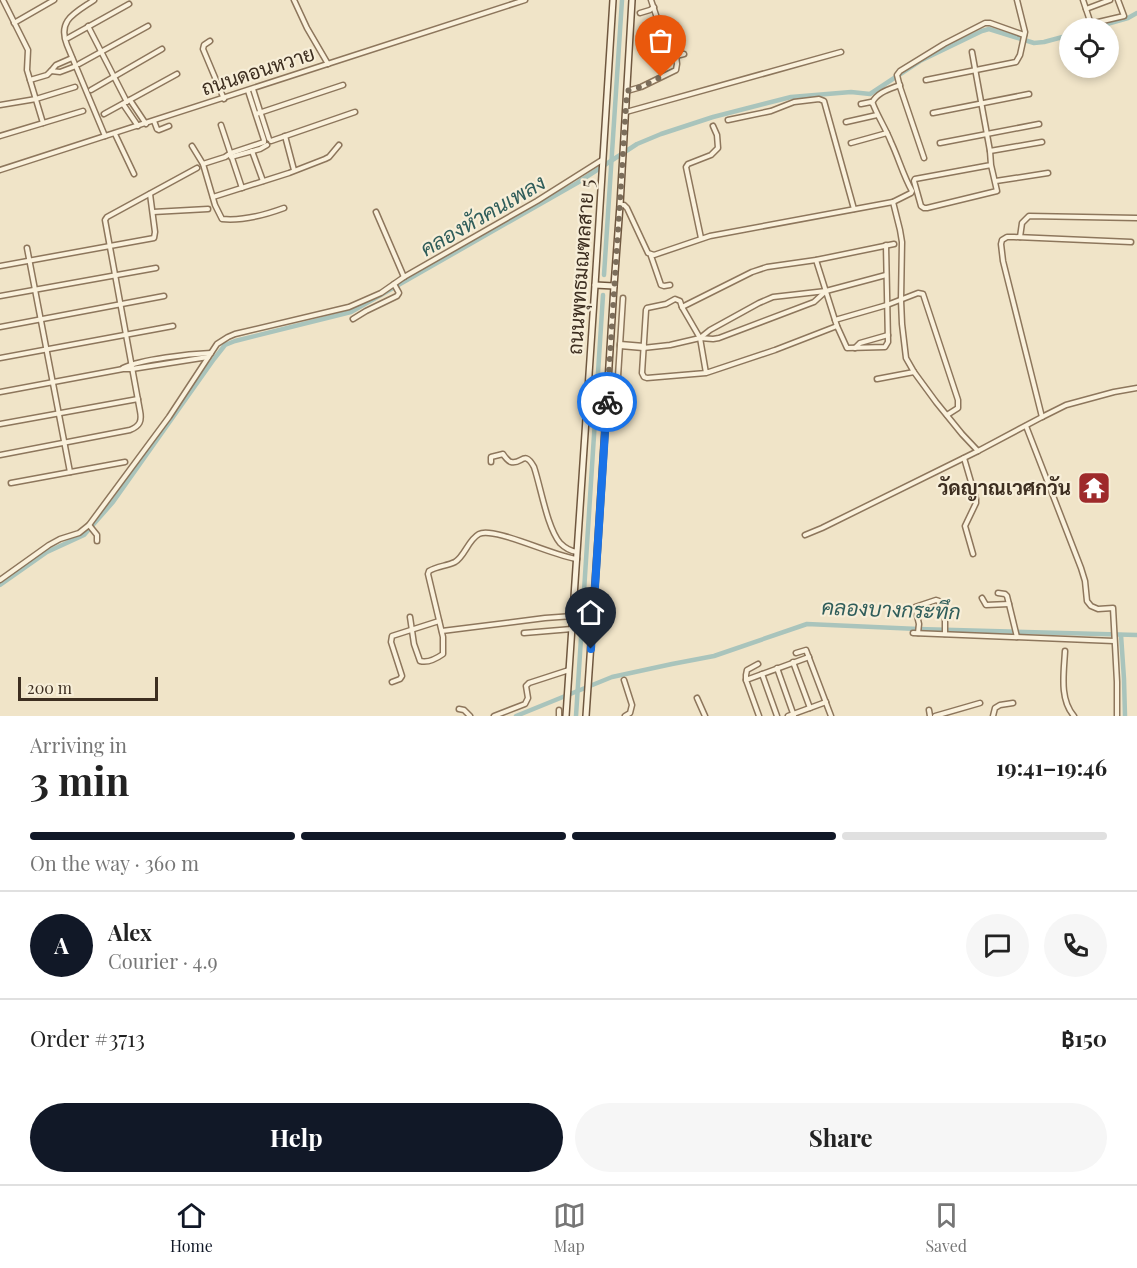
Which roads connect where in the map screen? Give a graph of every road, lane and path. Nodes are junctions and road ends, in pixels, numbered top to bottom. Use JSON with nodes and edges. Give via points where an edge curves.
{"nodes":[{"id":1,"x":3,"y":0,"type":"edge"},
{"id":2,"x":54,"y":0,"type":"edge"},
{"id":3,"x":94,"y":0,"type":"edge"},
{"id":4,"x":294,"y":0,"type":"edge"},
{"id":5,"x":525,"y":0,"type":"edge"},
{"id":6,"x":613,"y":0,"type":"edge"},
{"id":7,"x":632,"y":0,"type":"edge"},
{"id":8,"x":651,"y":0,"type":"edge"},
{"id":9,"x":1017,"y":0,"type":"edge"},
{"id":10,"x":1083,"y":0,"type":"edge"},
{"id":11,"x":1110,"y":0,"type":"edge"},
{"id":12,"x":1118,"y":0,"type":"edge"},
{"id":13,"x":129,"y":4,"type":"dead end"},
{"id":14,"x":654,"y":7,"type":"junction"},
{"id":15,"x":1086,"y":9,"type":"junction"},
{"id":16,"x":640,"y":13,"type":"dead end"},
{"id":17,"x":14,"y":22,"type":"junction"},
{"id":18,"x":88,"y":26,"type":"junction"},
{"id":19,"x":148,"y":26,"type":"dead end"},
{"id":20,"x":1024,"y":35,"type":"junction"},
{"id":21,"x":666,"y":37,"type":"dead end"},
{"id":22,"x":68,"y":38,"type":"dead end"},
{"id":23,"x":210,"y":41,"type":"dead end"},
{"id":24,"x":162,"y":49,"type":"dead end"},
{"id":25,"x":101,"y":52,"type":"junction"},
{"id":26,"x":841,"y":52,"type":"dead end"},
{"id":27,"x":972,"y":52,"type":"dead end"},
{"id":28,"x":684,"y":54,"type":"dead end"},
{"id":29,"x":72,"y":58,"type":"junction"},
{"id":30,"x":328,"y":64,"type":"junction"},
{"id":31,"x":78,"y":65,"type":"junction"},
{"id":32,"x":51,"y":71,"type":"junction"},
{"id":33,"x":975,"y":71,"type":"junction"},
{"id":34,"x":177,"y":74,"type":"dead end"},
{"id":35,"x":114,"y":77,"type":"junction"},
{"id":36,"x":30,"y":80,"type":"junction"},
{"id":37,"x":926,"y":80,"type":"dead end"},
{"id":38,"x":343,"y":85,"type":"dead end"},
{"id":39,"x":900,"y":85,"type":"junction"},
{"id":40,"x":75,"y":87,"type":"dead end"},
{"id":41,"x":92,"y":90,"type":"dead end"},
{"id":42,"x":250,"y":90,"type":"junction"},
{"id":43,"x":627,"y":91,"type":"junction"},
{"id":44,"x":1029,"y":94,"type":"dead end"},
{"id":45,"x":36,"y":99,"type":"junction"},
{"id":46,"x":224,"y":99,"type":"junction"},
{"id":47,"x":127,"y":102,"type":"junction"},
{"id":48,"x":872,"y":103,"type":"junction"},
{"id":49,"x":980,"y":103,"type":"junction"},
{"id":50,"x":861,"y":104,"type":"dead end"},
{"id":51,"x":0,"y":105,"type":"edge"},
{"id":52,"x":83,"y":111,"type":"dead end"},
{"id":53,"x":354,"y":112,"type":"dead end"},
{"id":54,"x":626,"y":112,"type":"junction"},
{"id":55,"x":258,"y":113,"type":"junction"},
{"id":56,"x":933,"y":113,"type":"dead end"},
{"id":57,"x":104,"y":114,"type":"dead end"},
{"id":58,"x":878,"y":115,"type":"junction"},
{"id":59,"x":728,"y":120,"type":"dead end"},
{"id":60,"x":154,"y":121,"type":"junction"},
{"id":61,"x":846,"y":122,"type":"dead end"},
{"id":62,"x":44,"y":123,"type":"junction"},
{"id":63,"x":146,"y":124,"type":"junction"},
{"id":64,"x":1039,"y":124,"type":"dead end"},
{"id":65,"x":221,"y":125,"type":"dead end"},
{"id":66,"x":138,"y":126,"type":"junction"},
{"id":67,"x":169,"y":126,"type":"dead end"},
{"id":68,"x":713,"y":126,"type":"dead end"},
{"id":69,"x":887,"y":133,"type":"junction"},
{"id":70,"x":115,"y":134,"type":"junction"},
{"id":71,"x":987,"y":134,"type":"junction"},
{"id":72,"x":0,"y":136,"type":"edge"},
{"id":73,"x":105,"y":136,"type":"junction"},
{"id":74,"x":285,"y":136,"type":"junction"},
{"id":75,"x":267,"y":141,"type":"junction"},
{"id":76,"x":1042,"y":142,"type":"dead end"},
{"id":77,"x":851,"y":143,"type":"dead end"},
{"id":78,"x":940,"y":143,"type":"dead end"},
{"id":79,"x":192,"y":146,"type":"dead end"},
{"id":80,"x":339,"y":146,"type":"dead end"},
{"id":81,"x":252,"y":149,"type":"junction"},
{"id":82,"x":990,"y":151,"type":"junction"},
{"id":83,"x":231,"y":155,"type":"junction"},
{"id":84,"x":924,"y":158,"type":"dead end"},
{"id":85,"x":603,"y":160,"type":"junction"},
{"id":86,"x":203,"y":165,"type":"junction"},
{"id":87,"x":991,"y":165,"type":"junction"},
{"id":88,"x":197,"y":168,"type":"dead end"},
{"id":89,"x":0,"y":170,"type":"edge"},
{"id":90,"x":294,"y":171,"type":"junction"},
{"id":91,"x":1048,"y":173,"type":"dead end"},
{"id":92,"x":134,"y":174,"type":"dead end"},
{"id":93,"x":263,"y":181,"type":"junction"},
{"id":94,"x":996,"y":181,"type":"junction"},
{"id":95,"x":242,"y":188,"type":"junction"},
{"id":96,"x":150,"y":194,"type":"junction"},
{"id":97,"x":213,"y":196,"type":"junction"},
{"id":98,"x":893,"y":202,"type":"junction"},
{"id":99,"x":620,"y":205,"type":"junction"},
{"id":100,"x":284,"y":208,"type":"dead end"},
{"id":101,"x":208,"y":209,"type":"dead end"},
{"id":102,"x":854,"y":209,"type":"junction"},
{"id":103,"x":153,"y":212,"type":"junction"},
{"id":104,"x":376,"y":212,"type":"dead end"},
{"id":105,"x":1137,"y":218,"type":"edge"},
{"id":106,"x":1020,"y":237,"type":"junction"},
{"id":107,"x":701,"y":238,"type":"junction"},
{"id":108,"x":1131,"y":242,"type":"dead end"},
{"id":109,"x":894,"y":244,"type":"dead end"},
{"id":110,"x":886,"y":245,"type":"junction"},
{"id":111,"x":110,"y":246,"type":"junction"},
{"id":112,"x":27,"y":248,"type":"dead end"},
{"id":113,"x":651,"y":255,"type":"junction"},
{"id":114,"x":816,"y":260,"type":"junction"},
{"id":115,"x":29,"y":261,"type":"junction"},
{"id":116,"x":0,"y":267,"type":"edge"},
{"id":117,"x":156,"y":268,"type":"dead end"},
{"id":118,"x":115,"y":275,"type":"junction"},
{"id":119,"x":886,"y":275,"type":"junction"},
{"id":120,"x":404,"y":277,"type":"junction"},
{"id":121,"x":394,"y":285,"type":"junction"},
{"id":122,"x":595,"y":285,"type":"junction"},
{"id":123,"x":670,"y":285,"type":"dead end"},
{"id":124,"x":614,"y":286,"type":"junction"},
{"id":125,"x":35,"y":290,"type":"junction"},
{"id":126,"x":826,"y":291,"type":"junction"},
{"id":127,"x":0,"y":296,"type":"edge"},
{"id":128,"x":164,"y":296,"type":"dead end"},
{"id":129,"x":624,"y":298,"type":"dead end"},
{"id":130,"x":901,"y":300,"type":"junction"},
{"id":131,"x":120,"y":304,"type":"junction"},
{"id":132,"x":886,"y":305,"type":"junction"},
{"id":133,"x":682,"y":307,"type":"junction"},
{"id":134,"x":40,"y":319,"type":"junction"},
{"id":135,"x":353,"y":319,"type":"dead end"},
{"id":136,"x":835,"y":320,"type":"junction"},
{"id":137,"x":612,"y":321,"type":"junction"},
{"id":138,"x":622,"y":322,"type":"junction"},
{"id":139,"x":173,"y":326,"type":"dead end"},
{"id":140,"x":837,"y":326,"type":"junction"},
{"id":141,"x":0,"y":327,"type":"edge"},
{"id":142,"x":126,"y":335,"type":"junction"},
{"id":143,"x":888,"y":335,"type":"junction"},
{"id":144,"x":700,"y":338,"type":"junction"},
{"id":145,"x":620,"y":345,"type":"junction"},
{"id":146,"x":645,"y":347,"type":"junction"},
{"id":147,"x":855,"y":348,"type":"junction"},
{"id":148,"x":46,"y":349,"type":"junction"},
{"id":149,"x":210,"y":355,"type":"junction"},
{"id":150,"x":0,"y":358,"type":"edge"},
{"id":151,"x":131,"y":367,"type":"junction"},
{"id":152,"x":914,"y":372,"type":"junction"},
{"id":153,"x":706,"y":373,"type":"junction"},
{"id":154,"x":877,"y":379,"type":"dead end"},
{"id":155,"x":53,"y":382,"type":"junction"},
{"id":156,"x":1137,"y":388,"type":"edge"},
{"id":157,"x":0,"y":392,"type":"edge"},
{"id":158,"x":616,"y":392,"type":"dead end"},
{"id":159,"x":138,"y":399,"type":"junction"},
{"id":160,"x":58,"y":413,"type":"junction"},
{"id":161,"x":947,"y":415,"type":"junction"},
{"id":162,"x":1042,"y":417,"type":"junction"},
{"id":163,"x":0,"y":424,"type":"edge"},
{"id":164,"x":1026,"y":426,"type":"junction"},
{"id":165,"x":64,"y":443,"type":"junction"},
{"id":166,"x":978,"y":451,"type":"junction"},
{"id":167,"x":0,"y":455,"type":"edge"},
{"id":168,"x":964,"y":458,"type":"junction"},
{"id":169,"x":125,"y":462,"type":"dead end"},
{"id":170,"x":491,"y":462,"type":"dead end"},
{"id":171,"x":70,"y":472,"type":"junction"},
{"id":172,"x":11,"y":483,"type":"dead end"},
{"id":173,"x":92,"y":529,"type":"junction"},
{"id":174,"x":805,"y":535,"type":"dead end"},
{"id":175,"x":97,"y":541,"type":"dead end"},
{"id":176,"x":578,"y":552,"type":"junction"},
{"id":177,"x":973,"y":554,"type":"dead end"},
{"id":178,"x":577,"y":559,"type":"junction"},
{"id":179,"x":0,"y":580,"type":"edge"},
{"id":180,"x":998,"y":593,"type":"dead end"},
{"id":181,"x":982,"y":598,"type":"dead end"},
{"id":182,"x":1009,"y":604,"type":"junction"},
{"id":183,"x":573,"y":616,"type":"junction"},
{"id":184,"x":410,"y":617,"type":"dead end"},
{"id":185,"x":439,"y":621,"type":"junction"},
{"id":186,"x":412,"y":629,"type":"junction"},
{"id":187,"x":572,"y":629,"type":"junction"},
{"id":188,"x":442,"y":631,"type":"junction"},
{"id":189,"x":524,"y":633,"type":"dead end"},
{"id":190,"x":945,"y":633,"type":"junction"},
{"id":191,"x":1016,"y":635,"type":"junction"},
{"id":192,"x":1114,"y":639,"type":"junction"},
{"id":193,"x":1065,"y":651,"type":"dead end"},
{"id":194,"x":796,"y":652,"type":"dead end"},
{"id":195,"x":809,"y":657,"type":"junction"},
{"id":196,"x":793,"y":662,"type":"junction"},
{"id":197,"x":758,"y":664,"type":"dead end"},
{"id":198,"x":777,"y":668,"type":"junction"},
{"id":199,"x":569,"y":670,"type":"junction"},
{"id":200,"x":762,"y":674,"type":"junction"},
{"id":201,"x":624,"y":680,"type":"dead end"},
{"id":202,"x":746,"y":680,"type":"junction"},
{"id":203,"x":392,"y":682,"type":"dead end"},
{"id":204,"x":697,"y":698,"type":"dead end"},
{"id":205,"x":826,"y":702,"type":"junction"},
{"id":206,"x":980,"y":703,"type":"dead end"},
{"id":207,"x":1014,"y":703,"type":"dead end"},
{"id":208,"x":809,"y":708,"type":"junction"},
{"id":209,"x":459,"y":709,"type":"dead end"},
{"id":210,"x":559,"y":710,"type":"dead end"},
{"id":211,"x":928,"y":710,"type":"dead end"},
{"id":212,"x":793,"y":715,"type":"edge"},
{"id":213,"x":470,"y":716,"type":"edge"},
{"id":214,"x":494,"y":716,"type":"edge"},
{"id":215,"x":559,"y":716,"type":"edge"},
{"id":216,"x":566,"y":716,"type":"edge"},
{"id":217,"x":586,"y":716,"type":"edge"},
{"id":218,"x":625,"y":716,"type":"edge"},
{"id":219,"x":705,"y":716,"type":"edge"},
{"id":220,"x":759,"y":716,"type":"edge"},
{"id":221,"x":777,"y":716,"type":"edge"},
{"id":222,"x":788,"y":716,"type":"edge"},
{"id":223,"x":811,"y":716,"type":"edge"},
{"id":224,"x":831,"y":716,"type":"edge"},
{"id":225,"x":930,"y":716,"type":"edge"},
{"id":226,"x":935,"y":716,"type":"edge"},
{"id":227,"x":993,"y":716,"type":"edge"},
{"id":228,"x":1074,"y":716,"type":"edge"},
{"id":229,"x":1117,"y":716,"type":"edge"}],
"edges":[{"from":1,"to":17,"type":"street"},
{"from":2,"to":17,"type":"street"},
{"from":3,"to":29,"type":"street","via":[[65,24],[64,38]]},
{"from":4,"to":30,"type":"street"},
{"from":5,"to":30,"type":"street","name":"ถนนดอนหวาย"},
{"from":6,"to":85,"type":"main road","name":"ถนนพุทธมณฑลสาย 5"},
{"from":7,"to":43,"type":"main road","name":"ถนนพุทธมณฑลสาย 5"},
{"from":8,"to":14,"type":"street"},
{"from":9,"to":20,"type":"street"},
{"from":10,"to":15,"type":"street"},
{"from":11,"to":15,"type":"street"},
{"from":12,"to":15,"type":"street","via":[[1124,16],[1118,18],[1092,22]]},
{"from":13,"to":18,"type":"street"},
{"from":14,"to":16,"type":"street"},
{"from":14,"to":21,"type":"street"},
{"from":17,"to":36,"type":"street","via":[[28,50],[26,66]]},
{"from":18,"to":22,"type":"street"},
{"from":18,"to":25,"type":"street"},
{"from":19,"to":25,"type":"street"},
{"from":20,"to":33,"type":"street","via":[[1016,62]]},
{"from":20,"to":39,"type":"street","via":[[985,23],[900,71]]},
{"from":23,"to":46,"type":"street","via":[[203,49]]},
{"from":24,"to":35,"type":"street"},
{"from":25,"to":31,"type":"street"},
{"from":25,"to":35,"type":"street"},
{"from":26,"to":54,"type":"street"},
{"from":27,"to":33,"type":"street"},
{"from":28,"to":43,"type":"street","via":[[676,56],[676,70]]},
{"from":29,"to":31,"type":"street"},
{"from":29,"to":32,"type":"street"},
{"from":30,"to":42,"type":"street","name":"ถนนดอนหวาย"},
{"from":31,"to":32,"type":"street"},
{"from":31,"to":73,"type":"street"},
{"from":32,"to":36,"type":"street"},
{"from":33,"to":37,"type":"street"},
{"from":33,"to":49,"type":"street"},
{"from":34,"to":47,"type":"street"},
{"from":35,"to":41,"type":"street"},
{"from":35,"to":47,"type":"street"},
{"from":36,"to":45,"type":"street"},
{"from":38,"to":55,"type":"street"},
{"from":39,"to":48,"type":"street","via":[[879,94]]},
{"from":39,"to":84,"type":"street"},
{"from":40,"to":45,"type":"street"},
{"from":42,"to":46,"type":"street","name":"ถนนดอนหวาย"},
{"from":42,"to":55,"type":"street"},
{"from":43,"to":54,"type":"main road","name":"ถนนพุทธมณฑลสาย 5"},
{"from":44,"to":49,"type":"street"},
{"from":45,"to":51,"type":"street"},
{"from":45,"to":62,"type":"street"},
{"from":46,"to":60,"type":"street","name":"ถนนดอนหวาย"},
{"from":47,"to":57,"type":"street"},
{"from":47,"to":63,"type":"street"},
{"from":47,"to":66,"type":"street"},
{"from":48,"to":50,"type":"street"},
{"from":48,"to":58,"type":"street"},
{"from":49,"to":56,"type":"street"},
{"from":49,"to":71,"type":"street"},
{"from":52,"to":62,"type":"street"},
{"from":53,"to":74,"type":"street"},
{"from":54,"to":99,"type":"main road","name":"ถนนพุทธมณฑลสาย 5"},
{"from":55,"to":75,"type":"street"},
{"from":58,"to":61,"type":"street"},
{"from":58,"to":69,"type":"street"},
{"from":59,"to":102,"type":"street","via":[[794,102],[824,100]]},
{"from":60,"to":63,"type":"street","name":"ถนนดอนหวาย"},
{"from":60,"to":67,"type":"street","via":[[159,130]]},
{"from":62,"to":72,"type":"street"},
{"from":63,"to":66,"type":"street","name":"ถนนดอนหวาย"},
{"from":64,"to":71,"type":"street"},
{"from":65,"to":83,"type":"street"},
{"from":66,"to":70,"type":"street","name":"ถนนดอนหวาย"},
{"from":68,"to":107,"type":"street","via":[[718,148],[686,167]]},
{"from":69,"to":77,"type":"street"},
{"from":69,"to":98,"type":"street","via":[[912,191]]},
{"from":70,"to":73,"type":"street","name":"ถนนดอนหวาย"},
{"from":70,"to":92,"type":"street"},
{"from":71,"to":78,"type":"street"},
{"from":71,"to":82,"type":"street"},
{"from":73,"to":89,"type":"street","name":"ถนนดอนหวาย"},
{"from":74,"to":75,"type":"street"},
{"from":74,"to":90,"type":"street"},
{"from":75,"to":81,"type":"street"},
{"from":76,"to":82,"type":"street"},
{"from":79,"to":86,"type":"street"},
{"from":80,"to":90,"type":"street","via":[[329,157]]},
{"from":81,"to":83,"type":"street"},
{"from":81,"to":93,"type":"street"},
{"from":82,"to":87,"type":"street"},
{"from":83,"to":86,"type":"street"},
{"from":83,"to":95,"type":"street"},
{"from":85,"to":120,"type":"street"},
{"from":85,"to":122,"type":"main road","name":"ถนนพุทธมณฑลสาย 5"},
{"from":86,"to":97,"type":"street"},
{"from":87,"to":94,"type":"street"},
{"from":87,"to":94,"type":"street","via":[[915,179],[921,206],[927,208],[992,193],[997,191]]},
{"from":88,"to":96,"type":"street"},
{"from":90,"to":93,"type":"street"},
{"from":91,"to":94,"type":"street"},
{"from":93,"to":95,"type":"street"},
{"from":95,"to":97,"type":"street"},
{"from":96,"to":103,"type":"street"},
{"from":96,"to":111,"type":"street","via":[[107,217]]},
{"from":97,"to":100,"type":"street","via":[[222,219],[252,217]]},
{"from":98,"to":102,"type":"street"},
{"from":98,"to":130,"type":"street","via":[[902,242]]},
{"from":99,"to":113,"type":"street","via":[[627,208]]},
{"from":99,"to":124,"type":"main road","name":"ถนนพุทธมณฑลสาย 5"},
{"from":101,"to":103,"type":"street"},
{"from":102,"to":107,"type":"street"},
{"from":103,"to":111,"type":"street","via":[[154,238]]},
{"from":104,"to":120,"type":"street"},
{"from":105,"to":106,"type":"street","via":[[1034,215],[1022,223]]},
{"from":106,"to":108,"type":"street"},
{"from":106,"to":162,"type":"street","via":[[1004,238],[1001,248]]},
{"from":107,"to":113,"type":"street"},
{"from":109,"to":110,"type":"street"},
{"from":110,"to":114,"type":"street"},
{"from":110,"to":119,"type":"street"},
{"from":111,"to":115,"type":"street"},
{"from":111,"to":118,"type":"street"},
{"from":112,"to":115,"type":"street"},
{"from":113,"to":123,"type":"street","via":[[661,285]]},
{"from":114,"to":126,"type":"street"},
{"from":114,"to":133,"type":"street","via":[[758,269]]},
{"from":115,"to":116,"type":"street"},
{"from":115,"to":125,"type":"street"},
{"from":117,"to":118,"type":"street"},
{"from":118,"to":125,"type":"street"},
{"from":118,"to":131,"type":"street"},
{"from":119,"to":126,"type":"street"},
{"from":119,"to":132,"type":"street"},
{"from":120,"to":121,"type":"street"},
{"from":121,"to":135,"type":"street","via":[[397,296]]},
{"from":121,"to":149,"type":"street","via":[[349,307],[228,337]]},
{"from":122,"to":124,"type":"main road"},
{"from":122,"to":176,"type":"main road","name":"ถนนพุทธมณฑลสาย 5"},
{"from":124,"to":137,"type":"main road","name":"ถนนพุทธมณฑลสาย 5"},
{"from":125,"to":127,"type":"street"},
{"from":125,"to":134,"type":"street"},
{"from":126,"to":136,"type":"street"},
{"from":126,"to":144,"type":"street","via":[[814,302],[741,330],[719,338]]},
{"from":126,"to":144,"type":"street","via":[[773,297]]},
{"from":128,"to":131,"type":"street"},
{"from":129,"to":138,"type":"street"},
{"from":130,"to":132,"type":"street"},
{"from":130,"to":152,"type":"street","via":[[904,351]]},
{"from":130,"to":161,"type":"street","via":[[918,293],[925,296],[958,400],[958,408]]},
{"from":131,"to":134,"type":"street"},
{"from":131,"to":142,"type":"street"},
{"from":132,"to":136,"type":"street"},
{"from":132,"to":143,"type":"street"},
{"from":133,"to":144,"type":"street"},
{"from":133,"to":146,"type":"street","via":[[678,299],[647,308]]},
{"from":134,"to":141,"type":"street"},
{"from":134,"to":148,"type":"street"},
{"from":136,"to":140,"type":"street"},
{"from":137,"to":138,"type":"street"},
{"from":137,"to":217,"type":"main road","name":"ถนนพุทธมณฑลสาย 5"},
{"from":138,"to":145,"type":"street"},
{"from":139,"to":142,"type":"street"},
{"from":140,"to":147,"type":"street","via":[[846,347]]},
{"from":140,"to":153,"type":"street"},
{"from":142,"to":148,"type":"street"},
{"from":142,"to":151,"type":"street"},
{"from":143,"to":147,"type":"street"},
{"from":143,"to":147,"type":"street","via":[[885,347]]},
{"from":144,"to":146,"type":"street"},
{"from":144,"to":153,"type":"street"},
{"from":145,"to":146,"type":"street"},
{"from":145,"to":158,"type":"street"},
{"from":146,"to":153,"type":"street","via":[[644,377]]},
{"from":148,"to":150,"type":"street"},
{"from":148,"to":155,"type":"street"},
{"from":149,"to":151,"type":"street"},
{"from":149,"to":173,"type":"street"},
{"from":151,"to":155,"type":"street"},
{"from":151,"to":159,"type":"street"},
{"from":152,"to":154,"type":"street"},
{"from":152,"to":161,"type":"street"},
{"from":155,"to":157,"type":"street"},
{"from":155,"to":160,"type":"street"},
{"from":156,"to":162,"type":"street","via":[[1077,401]]},
{"from":159,"to":160,"type":"street"},
{"from":159,"to":165,"type":"street","via":[[141,418],[134,429]]},
{"from":160,"to":163,"type":"street"},
{"from":160,"to":165,"type":"street"},
{"from":161,"to":166,"type":"street"},
{"from":162,"to":164,"type":"street"},
{"from":164,"to":166,"type":"street"},
{"from":164,"to":192,"type":"street","via":[[1081,568],[1087,601],[1098,609],[1113,608]]},
{"from":165,"to":167,"type":"street"},
{"from":165,"to":171,"type":"street"},
{"from":166,"to":168,"type":"street"},
{"from":168,"to":174,"type":"street"},
{"from":168,"to":177,"type":"street","via":[[976,499],[965,526]]},
{"from":169,"to":171,"type":"street"},
{"from":170,"to":176,"type":"street","via":[[491,457],[502,454],[511,462],[530,459],[554,534],[561,545]]},
{"from":171,"to":172,"type":"street"},
{"from":173,"to":175,"type":"street"},
{"from":173,"to":179,"type":"street","via":[[49,545]]},
{"from":176,"to":178,"type":"main road","name":"ถนนพุทธมณฑลสาย 5"},
{"from":178,"to":183,"type":"main road","name":"ถนนพุทธมณฑลสาย 5"},
{"from":178,"to":185,"type":"street","via":[[489,532],[478,534],[457,560],[429,571]]},
{"from":180,"to":182,"type":"street","via":[[1005,594]]},
{"from":181,"to":182,"type":"street","via":[[986,604]]},
{"from":182,"to":191,"type":"street"},
{"from":183,"to":187,"type":"main road","name":"ถนนพุทธมณฑลสาย 5"},
{"from":183,"to":188,"type":"street"},
{"from":184,"to":186,"type":"street"},
{"from":185,"to":186,"type":"street"},
{"from":185,"to":188,"type":"street"},
{"from":186,"to":188,"type":"street","via":[[418,658],[424,662],[443,654]]},
{"from":186,"to":203,"type":"street","via":[[390,639],[402,676]]},
{"from":187,"to":189,"type":"street"},
{"from":187,"to":199,"type":"main road","name":"ถนนพุทธมณฑลสาย 5"},
{"from":190,"to":190,"type":"street","via":[[945,615],[939,601],[915,607],[917,632]]},
{"from":190,"to":191,"type":"street"},
{"from":191,"to":192,"type":"street"},
{"from":192,"to":229,"type":"street"},
{"from":193,"to":228,"type":"street","via":[[1063,684]]},
{"from":194,"to":195,"type":"street","via":[[806,650]]},
{"from":195,"to":196,"type":"street"},
{"from":195,"to":205,"type":"street"},
{"from":196,"to":198,"type":"street"},
{"from":196,"to":208,"type":"street"},
{"from":197,"to":202,"type":"street","via":[[747,670]]},
{"from":198,"to":200,"type":"street"},
{"from":198,"to":212,"type":"street"},
{"from":199,"to":214,"type":"street","via":[[530,683],[526,686],[525,704]]},
{"from":199,"to":216,"type":"main road","name":"ถนนพุทธมณฑลสาย 5"},
{"from":200,"to":202,"type":"street"},
{"from":200,"to":221,"type":"street"},
{"from":201,"to":218,"type":"street","via":[[632,705]]},
{"from":202,"to":220,"type":"street"},
{"from":204,"to":219,"type":"street"},
{"from":205,"to":208,"type":"street"},
{"from":205,"to":224,"type":"street"},
{"from":206,"to":226,"type":"street"},
{"from":207,"to":227,"type":"street","via":[[995,708]]},
{"from":208,"to":212,"type":"street"},
{"from":208,"to":223,"type":"street"},
{"from":209,"to":213,"type":"street"},
{"from":210,"to":215,"type":"street"},
{"from":211,"to":225,"type":"street"},
{"from":212,"to":222,"type":"street"}]}
